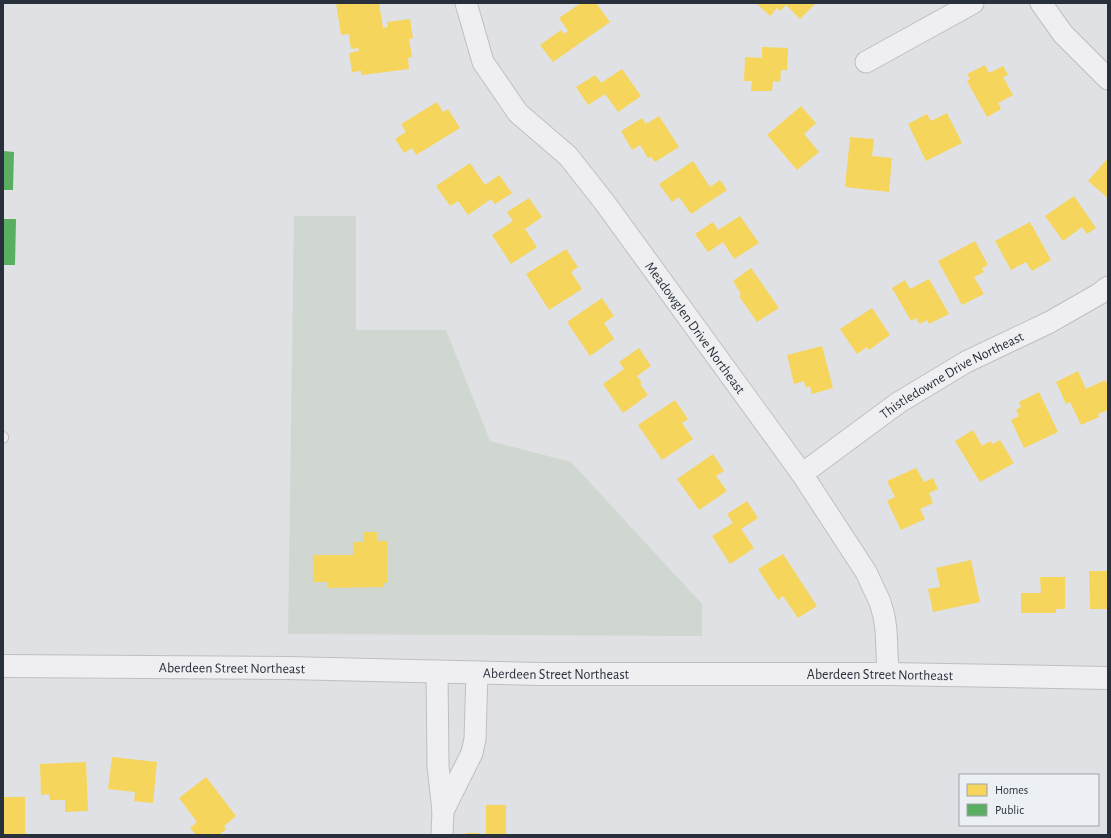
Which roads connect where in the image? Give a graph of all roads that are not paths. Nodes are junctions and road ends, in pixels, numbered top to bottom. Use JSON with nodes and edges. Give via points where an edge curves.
{"nodes":[{"id":1,"x":466,"y":3,"type":"edge"},
{"id":2,"x":973,"y":3,"type":"edge"},
{"id":3,"x":1041,"y":3,"type":"edge"},
{"id":4,"x":866,"y":62,"type":"dead end"},
{"id":5,"x":1108,"y":79,"type":"edge"},
{"id":6,"x":1108,"y":287,"type":"edge"},
{"id":7,"x":802,"y":474,"type":"junction"},
{"id":8,"x":3,"y":666,"type":"edge"},
{"id":9,"x":437,"y":671,"type":"junction"},
{"id":10,"x":477,"y":672,"type":"junction"},
{"id":11,"x":888,"y":674,"type":"junction"},
{"id":12,"x":1108,"y":678,"type":"edge"},
{"id":13,"x":443,"y":811,"type":"junction"},
{"id":14,"x":442,"y":835,"type":"edge"}],
"edges":[{"from":1,"to":7,"type":"street","name":"Meadowglen Drive Northeast","via":[[483,62],[518,113],[568,156]]},
{"from":2,"to":4,"type":"street"},
{"from":3,"to":5,"type":"street","via":[[1063,34]]},
{"from":6,"to":7,"type":"street","name":"Thistledowne Drive Northeast","via":[[1050,322],[966,362],[898,403]]},
{"from":7,"to":11,"type":"street","name":"Meadowglen Drive Northeast","via":[[866,572],[880,602],[886,630]]},
{"from":8,"to":9,"type":"street","name":"Aberdeen Street Northeast"},
{"from":9,"to":10,"type":"street","name":"Aberdeen Street Northeast"},
{"from":9,"to":13,"type":"street","via":[[438,766]]},
{"from":10,"to":11,"type":"street","name":"Aberdeen Street Northeast"},
{"from":10,"to":13,"type":"street","via":[[475,739],[472,753]]},
{"from":11,"to":12,"type":"street","name":"Aberdeen Street Northeast"},
{"from":13,"to":14,"type":"street"}]}
